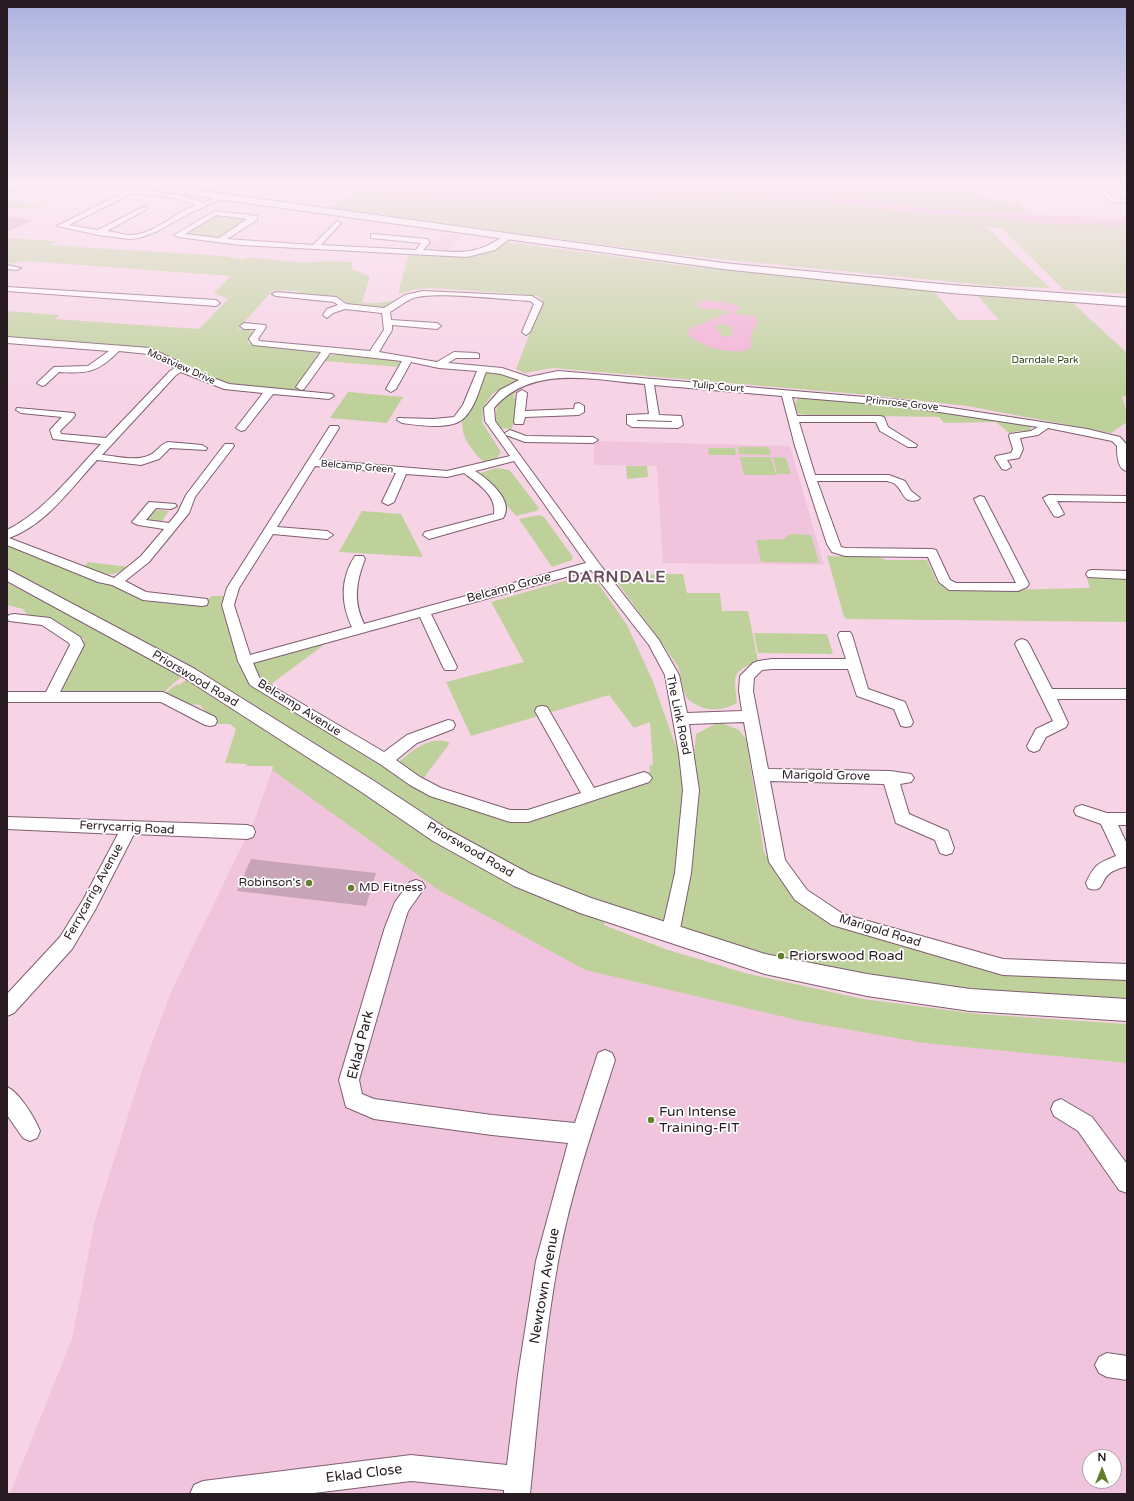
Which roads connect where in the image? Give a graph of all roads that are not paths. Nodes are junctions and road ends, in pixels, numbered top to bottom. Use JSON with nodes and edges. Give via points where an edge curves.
{"nodes":[{"id":1,"x":435,"y":253,"type":"edge"},
{"id":2,"x":475,"y":253,"type":"edge"},
{"id":3,"x":634,"y":253,"type":"edge"},
{"id":4,"x":7,"y":268,"type":"edge"},
{"id":5,"x":17,"y":268,"type":"dead end"},
{"id":6,"x":7,"y":289,"type":"edge"},
{"id":7,"x":276,"y":294,"type":"dead end"},
{"id":8,"x":484,"y":296,"type":"junction"},
{"id":9,"x":1127,"y":302,"type":"edge"},
{"id":10,"x":216,"y":303,"type":"dead end"},
{"id":11,"x":481,"y":305,"type":"dead end"},
{"id":12,"x":344,"y":306,"type":"junction"},
{"id":13,"x":386,"y":311,"type":"junction"},
{"id":14,"x":327,"y":315,"type":"dead end"},
{"id":15,"x":388,"y":322,"type":"junction"},
{"id":16,"x":244,"y":326,"type":"dead end"},
{"id":17,"x":437,"y":326,"type":"dead end"},
{"id":18,"x":526,"y":332,"type":"dead end"},
{"id":19,"x":8,"y":340,"type":"edge"},
{"id":20,"x":117,"y":348,"type":"junction"},
{"id":21,"x":327,"y":350,"type":"junction"},
{"id":22,"x":373,"y":354,"type":"junction"},
{"id":23,"x":476,"y":356,"type":"dead end"},
{"id":24,"x":408,"y":360,"type":"junction"},
{"id":25,"x":439,"y":365,"type":"junction"},
{"id":26,"x":180,"y":369,"type":"junction"},
{"id":27,"x":482,"y":370,"type":"junction"},
{"id":28,"x":527,"y":380,"type":"junction"},
{"id":29,"x":649,"y":381,"type":"junction"},
{"id":30,"x":42,"y":383,"type":"dead end"},
{"id":31,"x":301,"y":387,"type":"dead end"},
{"id":32,"x":390,"y":389,"type":"dead end"},
{"id":33,"x":269,"y":392,"type":"junction"},
{"id":34,"x":522,"y":393,"type":"dead end"},
{"id":35,"x":786,"y":393,"type":"junction"},
{"id":36,"x":329,"y":396,"type":"dead end"},
{"id":37,"x":579,"y":406,"type":"dead end"},
{"id":38,"x":21,"y":410,"type":"dead end"},
{"id":39,"x":520,"y":414,"type":"junction"},
{"id":40,"x":793,"y":419,"type":"junction"},
{"id":41,"x":402,"y":420,"type":"dead end"},
{"id":42,"x":1045,"y":425,"type":"junction"},
{"id":43,"x":241,"y":428,"type":"dead end"},
{"id":44,"x":334,"y":428,"type":"dead end"},
{"id":45,"x":506,"y":435,"type":"junction"},
{"id":46,"x":657,"y":436,"type":"dead end"},
{"id":47,"x":593,"y":440,"type":"dead end"},
{"id":48,"x":109,"y":441,"type":"junction"},
{"id":49,"x":912,"y":445,"type":"dead end"},
{"id":50,"x":229,"y":446,"type":"dead end"},
{"id":51,"x":202,"y":448,"type":"dead end"},
{"id":52,"x":95,"y":457,"type":"junction"},
{"id":53,"x":515,"y":458,"type":"junction"},
{"id":54,"x":313,"y":463,"type":"junction"},
{"id":55,"x":1006,"y":467,"type":"dead end"},
{"id":56,"x":1127,"y":468,"type":"edge"},
{"id":57,"x":467,"y":470,"type":"junction"},
{"id":58,"x":402,"y":471,"type":"junction"},
{"id":59,"x":811,"y":478,"type":"junction"},
{"id":60,"x":914,"y":498,"type":"dead end"},
{"id":61,"x":980,"y":499,"type":"dead end"},
{"id":62,"x":1127,"y":499,"type":"edge"},
{"id":63,"x":388,"y":502,"type":"dead end"},
{"id":64,"x":171,"y":506,"type":"dead end"},
{"id":65,"x":1058,"y":514,"type":"dead end"},
{"id":66,"x":172,"y":527,"type":"junction"},
{"id":67,"x":271,"y":530,"type":"junction"},
{"id":68,"x":7,"y":535,"type":"edge"},
{"id":69,"x":328,"y":535,"type":"dead end"},
{"id":70,"x":429,"y":535,"type":"dead end"},
{"id":71,"x":7,"y":541,"type":"edge"},
{"id":72,"x":359,"y":559,"type":"dead end"},
{"id":73,"x":594,"y":565,"type":"junction"},
{"id":74,"x":7,"y":574,"type":"edge"},
{"id":75,"x":1092,"y":574,"type":"dead end"},
{"id":76,"x":1127,"y":575,"type":"edge"},
{"id":77,"x":116,"y":582,"type":"junction"},
{"id":78,"x":202,"y":602,"type":"dead end"},
{"id":79,"x":424,"y":612,"type":"junction"},
{"id":80,"x":14,"y":618,"type":"dead end"},
{"id":81,"x":360,"y":629,"type":"junction"},
{"id":82,"x":845,"y":635,"type":"dead end"},
{"id":83,"x":1022,"y":644,"type":"dead end"},
{"id":84,"x":245,"y":661,"type":"junction"},
{"id":85,"x":854,"y":664,"type":"junction"},
{"id":86,"x":450,"y":667,"type":"dead end"},
{"id":87,"x":1047,"y":694,"type":"junction"},
{"id":88,"x":1127,"y":694,"type":"edge"},
{"id":89,"x":7,"y":697,"type":"edge"},
{"id":90,"x":50,"y":697,"type":"junction"},
{"id":91,"x":542,"y":711,"type":"dead end"},
{"id":92,"x":751,"y":716,"type":"junction"},
{"id":93,"x":681,"y":719,"type":"junction"},
{"id":94,"x":210,"y":721,"type":"dead end"},
{"id":95,"x":906,"y":722,"type":"dead end"},
{"id":96,"x":448,"y":725,"type":"dead end"},
{"id":97,"x":1034,"y":746,"type":"dead end"},
{"id":98,"x":384,"y":760,"type":"junction"},
{"id":99,"x":762,"y":775,"type":"junction"},
{"id":100,"x":644,"y":778,"type":"dead end"},
{"id":101,"x":590,"y":795,"type":"junction"},
{"id":102,"x":1082,"y":811,"type":"dead end"},
{"id":103,"x":1107,"y":818,"type":"junction"},
{"id":104,"x":1127,"y":819,"type":"edge"},
{"id":105,"x":7,"y":823,"type":"edge"},
{"id":106,"x":129,"y":828,"type":"junction"},
{"id":107,"x":248,"y":832,"type":"dead end"},
{"id":108,"x":946,"y":848,"type":"dead end"},
{"id":109,"x":1094,"y":883,"type":"dead end"},
{"id":110,"x":416,"y":888,"type":"dead end"},
{"id":111,"x":670,"y":934,"type":"junction"},
{"id":112,"x":1127,"y":972,"type":"edge"},
{"id":113,"x":7,"y":1006,"type":"edge"},
{"id":114,"x":1127,"y":1010,"type":"edge"},
{"id":115,"x":605,"y":1060,"type":"dead end"},
{"id":116,"x":7,"y":1098,"type":"edge"},
{"id":117,"x":1061,"y":1109,"type":"dead end"},
{"id":118,"x":30,"y":1131,"type":"dead end"},
{"id":119,"x":581,"y":1134,"type":"junction"},
{"id":120,"x":1127,"y":1182,"type":"edge"},
{"id":121,"x":518,"y":1486,"type":"edge"},
{"id":122,"x":207,"y":1494,"type":"edge"}],
"edges":[{"from":1,"to":2,"type":"street"},
{"from":3,"to":9,"type":"main road","via":[[782,272],[951,289]]},
{"from":4,"to":5,"type":"street"},
{"from":6,"to":10,"type":"street"},
{"from":7,"to":12,"type":"street","via":[[336,300]]},
{"from":8,"to":11,"type":"street"},
{"from":8,"to":13,"type":"street","via":[[423,293],[408,297]]},
{"from":8,"to":18,"type":"street","via":[[532,299],[539,303]]},
{"from":12,"to":13,"type":"street"},
{"from":12,"to":14,"type":"street","via":[[330,311]]},
{"from":13,"to":15,"type":"street"},
{"from":15,"to":17,"type":"street"},
{"from":15,"to":22,"type":"street","via":[[388,330]]},
{"from":16,"to":21,"type":"street","via":[[262,327],[253,339],[256,343]]},
{"from":19,"to":20,"type":"street","name":"Moatview Drive"},
{"from":20,"to":26,"type":"street","name":"Moatview Drive","via":[[150,351],[174,363]]},
{"from":20,"to":30,"type":"street","via":[[95,368],[84,371],[58,369]]},
{"from":21,"to":22,"type":"street"},
{"from":21,"to":31,"type":"street"},
{"from":22,"to":24,"type":"street"},
{"from":23,"to":25,"type":"street","via":[[454,354]]},
{"from":24,"to":25,"type":"street"},
{"from":24,"to":32,"type":"street"},
{"from":25,"to":27,"type":"street"},
{"from":26,"to":33,"type":"street","name":"Moatview Drive","via":[[227,387]]},
{"from":26,"to":48,"type":"street","via":[[173,373]]},
{"from":27,"to":28,"type":"street","via":[[502,371]]},
{"from":27,"to":41,"type":"street","via":[[462,416],[455,421]]},
{"from":28,"to":29,"type":"street","name":"Tulip Court","via":[[558,374]]},
{"from":28,"to":45,"type":"street","name":"The Link Road","via":[[500,395],[489,408],[490,421]]},
{"from":29,"to":35,"type":"street","name":"Tulip Court"},
{"from":29,"to":46,"type":"street"},
{"from":33,"to":36,"type":"street","name":"Moatview Drive"},
{"from":33,"to":43,"type":"street"},
{"from":34,"to":39,"type":"street"},
{"from":35,"to":40,"type":"street"},
{"from":35,"to":42,"type":"street","name":"Primrose Grove","via":[[900,403]]},
{"from":37,"to":39,"type":"street","via":[[579,412]]},
{"from":38,"to":48,"type":"street","via":[[70,415],[55,430],[57,437]]},
{"from":39,"to":45,"type":"street","via":[[519,422]]},
{"from":40,"to":49,"type":"street","name":"Primrose Grove","via":[[880,419],[884,429]]},
{"from":40,"to":59,"type":"street"},
{"from":42,"to":55,"type":"street","via":[[1034,434],[1014,436],[1018,449],[1014,456],[1000,458]]},
{"from":42,"to":56,"type":"street","name":"Primrose Grove","via":[[1116,439],[1122,444]]},
{"from":44,"to":54,"type":"street","name":"Belcamp Avenue"},
{"from":45,"to":47,"type":"street","via":[[525,439]]},
{"from":45,"to":53,"type":"street","name":"The Link Road"},
{"from":48,"to":52,"type":"street"},
{"from":50,"to":66,"type":"street","via":[[190,497],[183,513]]},
{"from":51,"to":52,"type":"street","via":[[168,445],[155,457],[141,462]]},
{"from":52,"to":68,"type":"street","via":[[41,514]]},
{"from":53,"to":57,"type":"street","name":"Belcamp Green"},
{"from":53,"to":73,"type":"street","name":"The Link Road"},
{"from":54,"to":58,"type":"street","name":"Belcamp Green"},
{"from":54,"to":67,"type":"street","name":"Belcamp Avenue"},
{"from":57,"to":58,"type":"street","name":"Belcamp Green","via":[[447,474]]},
{"from":57,"to":70,"type":"street","via":[[485,483],[501,506],[501,514]]},
{"from":58,"to":63,"type":"street","name":"Belcamp Green"},
{"from":59,"to":60,"type":"street","via":[[889,478],[901,483],[906,493]]},
{"from":59,"to":61,"type":"street","via":[[836,549],[845,552],[932,553],[945,582],[953,587],[1018,587],[1023,584]]},
{"from":62,"to":65,"type":"street","via":[[1049,498]]},
{"from":64,"to":66,"type":"street","via":[[153,504],[138,522]]},
{"from":66,"to":77,"type":"street","via":[[145,559]]},
{"from":67,"to":69,"type":"street"},
{"from":67,"to":84,"type":"street","name":"Belcamp Avenue","via":[[233,588],[228,605]]},
{"from":71,"to":77,"type":"street","via":[[102,579]]},
{"from":72,"to":81,"type":"street","via":[[350,580],[348,597]]},
{"from":73,"to":79,"type":"street","name":"Belcamp Grove"},
{"from":73,"to":93,"type":"street","name":"The Link Road","via":[[654,643],[672,675]]},
{"from":74,"to":111,"type":"street","name":"Priorswood Road","via":[[189,673],[440,835],[522,880]]},
{"from":75,"to":76,"type":"street"},
{"from":77,"to":78,"type":"street","via":[[143,596]]},
{"from":79,"to":81,"type":"street","name":"Belcamp Grove"},
{"from":79,"to":86,"type":"street"},
{"from":80,"to":90,"type":"street","via":[[45,621],[75,640],[77,645]]},
{"from":81,"to":84,"type":"street","name":"Belcamp Grove"},
{"from":82,"to":85,"type":"street"},
{"from":83,"to":87,"type":"street"},
{"from":84,"to":98,"type":"street","name":"Belcamp Avenue","via":[[255,682]]},
{"from":85,"to":92,"type":"street","name":"Marigold Road","via":[[758,666],[747,676],[746,691]]},
{"from":85,"to":95,"type":"street","via":[[862,692],[900,706]]},
{"from":87,"to":88,"type":"street"},
{"from":87,"to":97,"type":"street","via":[[1061,723],[1041,733]]},
{"from":89,"to":90,"type":"street"},
{"from":90,"to":94,"type":"street","via":[[163,697]]},
{"from":91,"to":101,"type":"street"},
{"from":92,"to":93,"type":"street"},
{"from":92,"to":99,"type":"street","name":"Marigold Road"},
{"from":93,"to":111,"type":"street","name":"The Link Road","via":[[691,790],[683,873]]},
{"from":96,"to":98,"type":"street","via":[[412,739]]},
{"from":98,"to":101,"type":"street","name":"Belcamp Avenue","via":[[436,792],[510,816],[528,816]]},
{"from":99,"to":108,"type":"street","name":"Marigold Grove","via":[[898,778],[902,818],[942,836]]},
{"from":99,"to":112,"type":"street","name":"Marigold Road","via":[[777,862],[800,895],[838,920],[1003,967]]},
{"from":100,"to":101,"type":"street","name":"Belcamp Avenue"},
{"from":102,"to":103,"type":"street"},
{"from":103,"to":104,"type":"street"},
{"from":103,"to":109,"type":"street","via":[[1126,859],[1103,869]]},
{"from":105,"to":106,"type":"street","name":"Ferrycarrig Road"},
{"from":106,"to":107,"type":"street","name":"Ferrycarrig Road"},
{"from":106,"to":113,"type":"street","name":"Ferrycarrig Avenue","via":[[66,943]]},
{"from":110,"to":119,"type":"street","name":"Eklad Park","via":[[401,907],[392,935],[349,1080],[353,1100],[374,1109]]},
{"from":111,"to":114,"type":"street","name":"Priorswood Road","via":[[765,964],[921,994],[970,1000]]},
{"from":115,"to":119,"type":"street","name":"Newtown Avenue"},
{"from":116,"to":118,"type":"street"},
{"from":117,"to":120,"type":"street","via":[[1085,1124]]},
{"from":119,"to":121,"type":"street","name":"Newtown Avenue","via":[[547,1261],[530,1375]]},
{"from":121,"to":122,"type":"street","name":"Eklad Close","via":[[411,1468]]}]}
